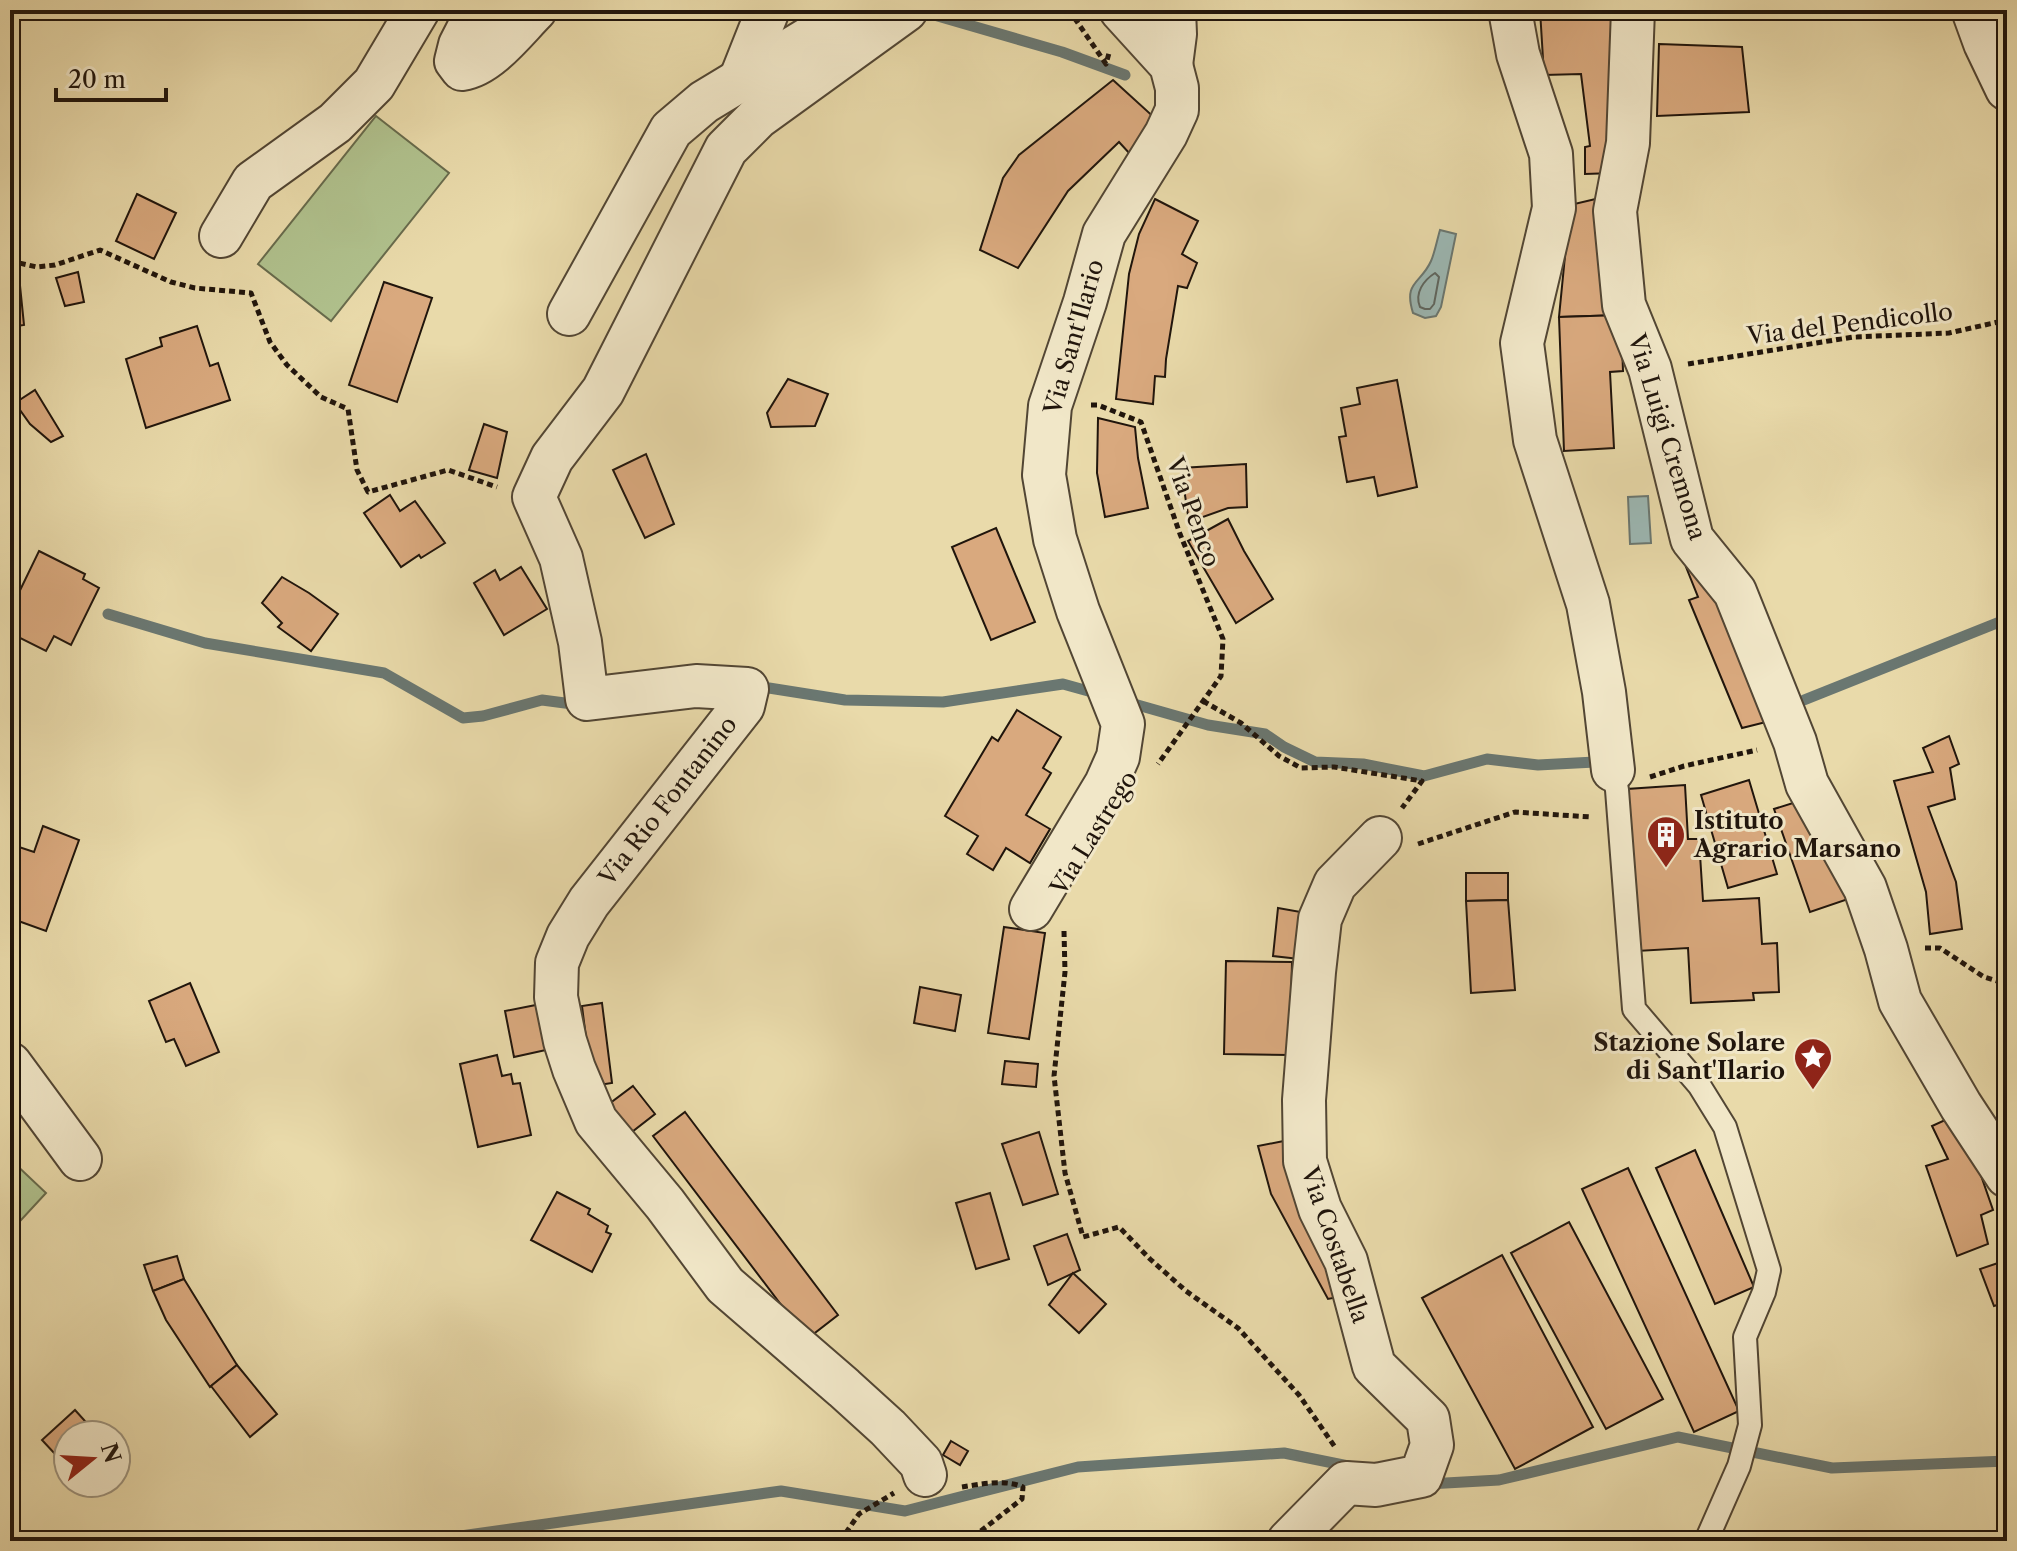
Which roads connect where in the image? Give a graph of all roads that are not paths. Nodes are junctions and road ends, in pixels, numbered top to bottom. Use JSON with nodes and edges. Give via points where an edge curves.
{"nodes":[{"id":1,"x":418,"y":10,"type":"edge"},
{"id":2,"x":478,"y":10,"type":"edge"},
{"id":3,"x":535,"y":10,"type":"edge"},
{"id":4,"x":768,"y":10,"type":"edge"},
{"id":5,"x":841,"y":10,"type":"edge"},
{"id":6,"x":906,"y":10,"type":"edge"},
{"id":7,"x":1121,"y":10,"type":"edge"},
{"id":8,"x":1174,"y":10,"type":"edge"},
{"id":9,"x":1510,"y":10,"type":"edge"},
{"id":10,"x":1633,"y":10,"type":"edge"},
{"id":11,"x":1973,"y":10,"type":"edge"},
{"id":12,"x":1171,"y":65,"type":"junction"},
{"id":13,"x":741,"y":78,"type":"junction"},
{"id":14,"x":2007,"y":89,"type":"edge"},
{"id":15,"x":221,"y":236,"type":"dead end"},
{"id":16,"x":569,"y":314,"type":"dead end"},
{"id":17,"x":1614,"y":779,"type":"joint"},
{"id":18,"x":1380,"y":838,"type":"road end"},
{"id":19,"x":1047,"y":913,"type":"road end"},
{"id":20,"x":10,"y":1064,"type":"edge"},
{"id":21,"x":80,"y":1159,"type":"dead end"},
{"id":22,"x":2007,"y":1176,"type":"edge"},
{"id":23,"x":925,"y":1475,"type":"road end"},
{"id":24,"x":1289,"y":1541,"type":"edge"},
{"id":25,"x":1706,"y":1541,"type":"edge"}],
"edges":[{"from":1,"to":15,"type":"street","via":[[374,84],[335,123],[253,182]]},
{"from":2,"to":3,"type":"street","via":[[460,45],[456,61],[462,69],[473,68],[494,52]]},
{"from":4,"to":13,"type":"street"},
{"from":5,"to":13,"type":"street","via":[[833,24]]},
{"from":6,"to":23,"type":"street","name":"Via Rio Fontanino","via":[[758,117],[726,149],[603,391],[552,458],[534,497],[561,558],[587,699],[696,686],[747,689],[743,706],[568,936],[557,963],[556,997],[574,1069],[596,1121],[725,1285],[888,1428],[921,1463]]},
{"from":7,"to":12,"type":"street"},
{"from":8,"to":12,"type":"street","name":"Via Sant'Ilario"},
{"from":9,"to":17,"type":"street","via":[[1518,54],[1551,154],[1554,208],[1522,343],[1535,440],[1588,604]]},
{"from":10,"to":22,"type":"street","name":"Via Luigi Cremona","via":[[1628,143],[1615,211],[1624,305],[1650,369],[1692,539],[1735,592],[1807,784],[1865,888],[1900,1001]]},
{"from":11,"to":14,"type":"street"},
{"from":12,"to":19,"type":"street","name":"Via Sant'Ilario","via":[[1177,110],[1104,234],[1050,406],[1044,475],[1055,539],[1123,724],[1118,757]]},
{"from":13,"to":16,"type":"street","via":[[671,130]]},
{"from":17,"to":25,"type":"lane","via":[[1634,1009],[1699,1085],[1725,1127],[1769,1270],[1745,1337],[1750,1425],[1739,1466]]},
{"from":18,"to":24,"type":"street","name":"Via Costabella","via":[[1335,884],[1320,919],[1304,1100],[1305,1161],[1320,1209],[1346,1261],[1374,1366],[1428,1419],[1432,1445],[1421,1476],[1376,1485],[1346,1483]]},
{"from":20,"to":21,"type":"street"}]}
